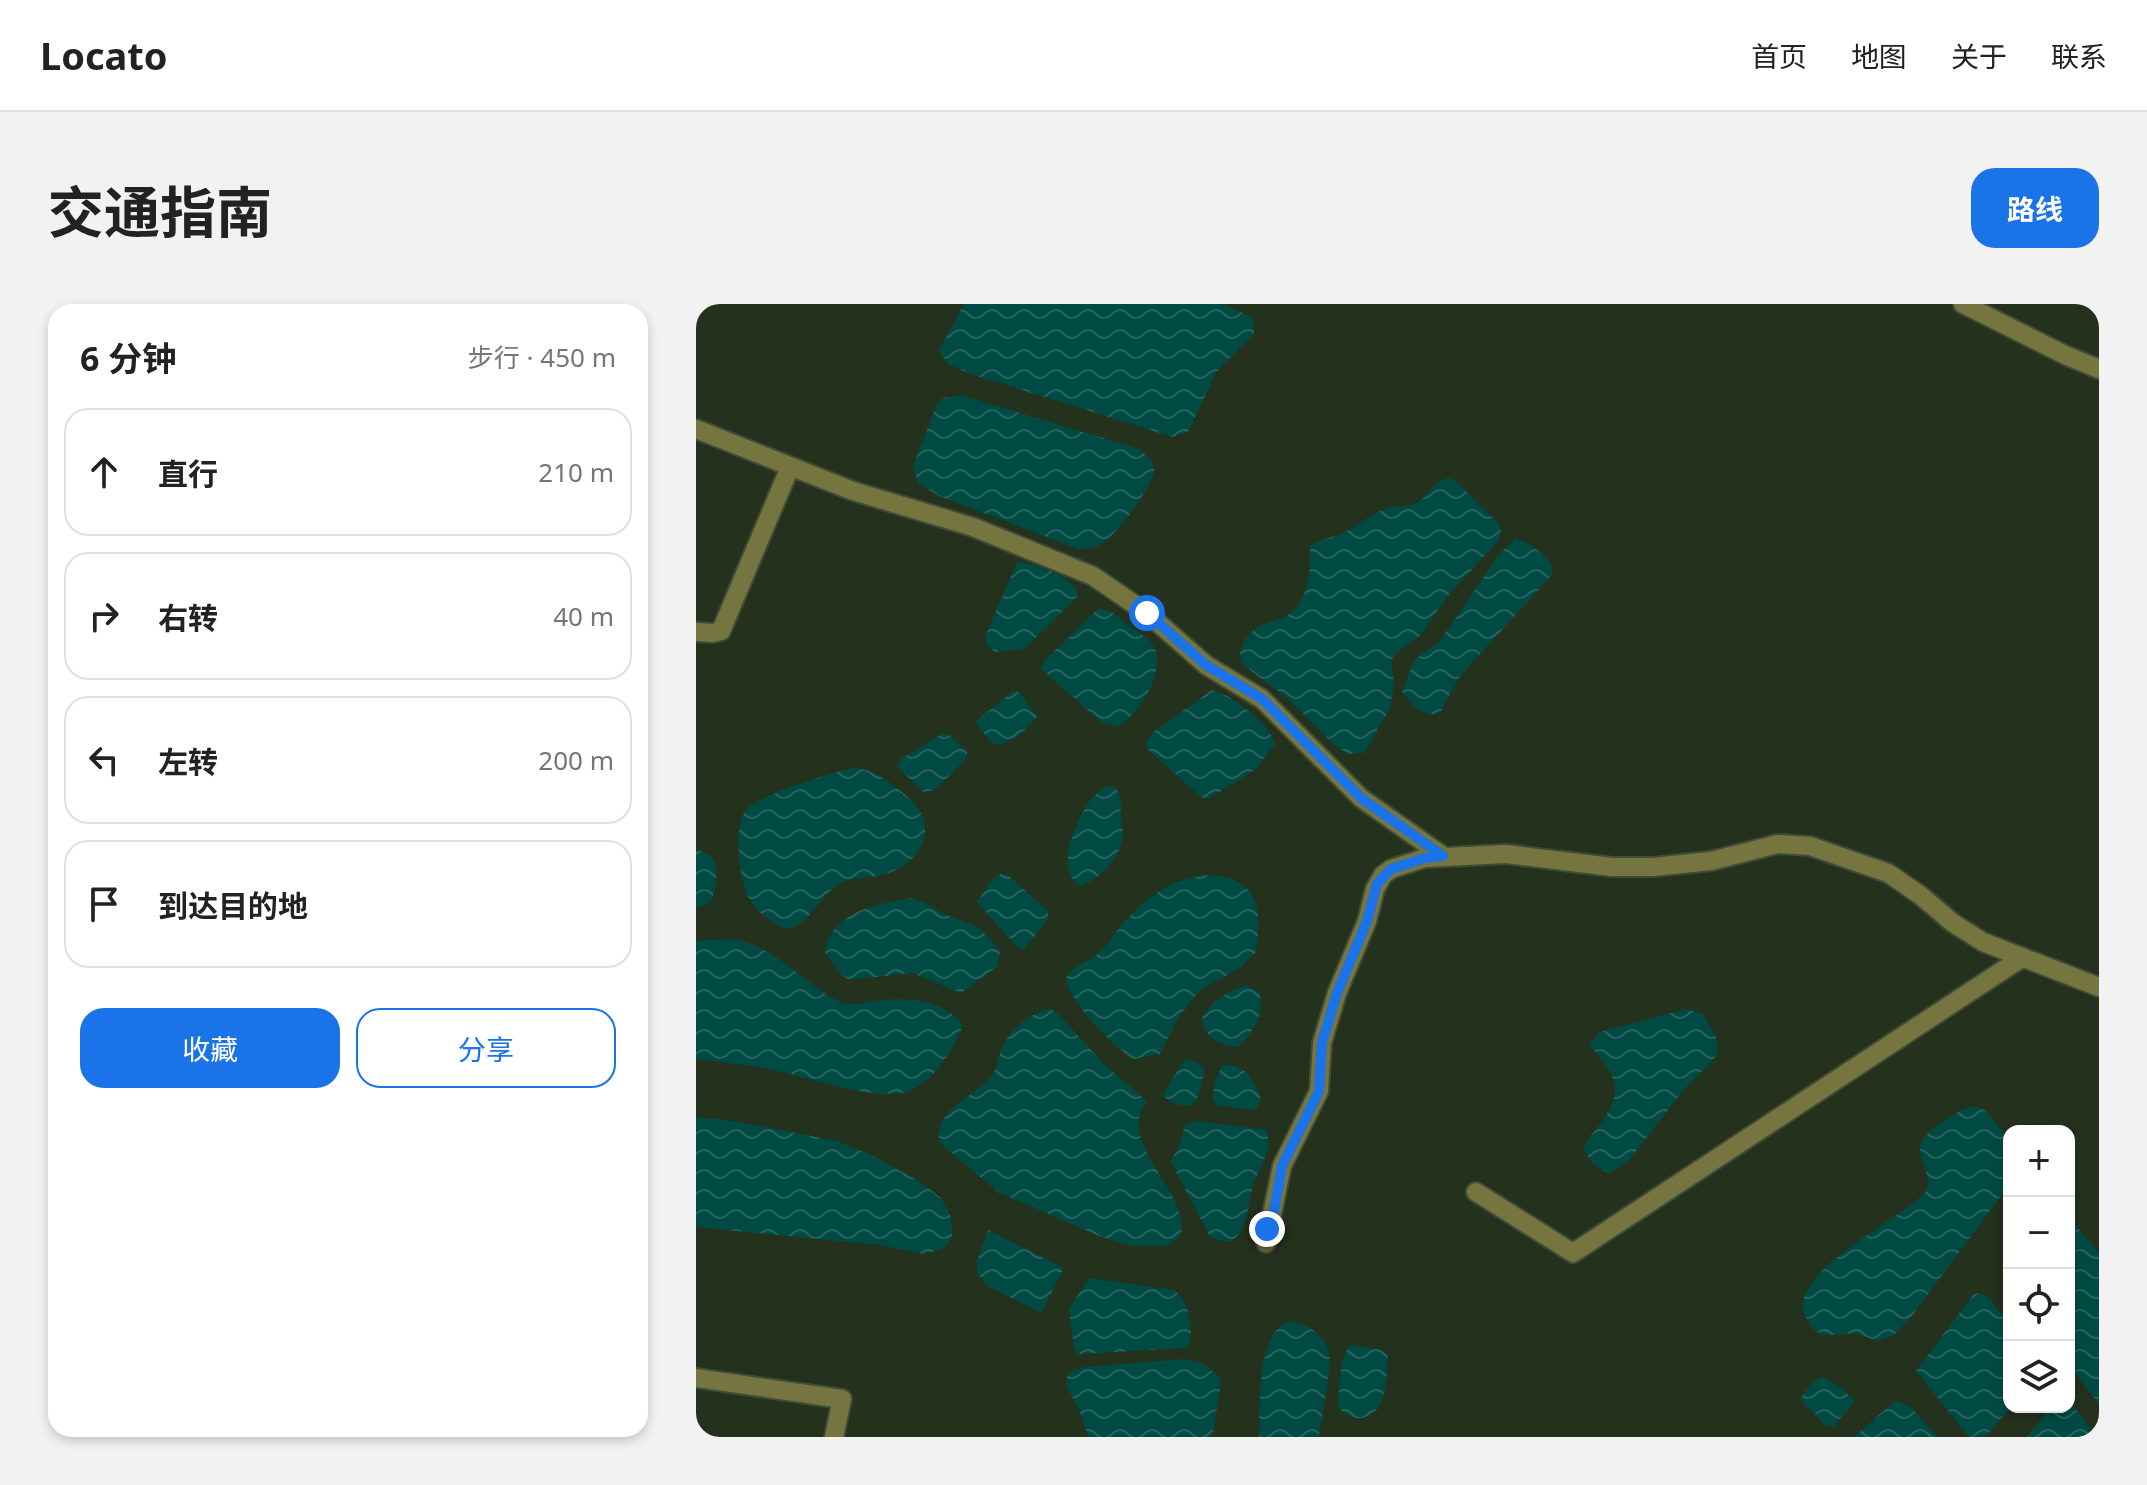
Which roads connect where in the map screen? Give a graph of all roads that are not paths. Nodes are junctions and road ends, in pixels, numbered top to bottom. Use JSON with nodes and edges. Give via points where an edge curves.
{"nodes":[{"id":1,"x":1963,"y":304,"type":"edge"},
{"id":2,"x":2099,"y":369,"type":"edge"},
{"id":3,"x":696,"y":429,"type":"edge"},
{"id":4,"x":790,"y":467,"type":"junction"},
{"id":5,"x":696,"y":632,"type":"edge"},
{"id":6,"x":1443,"y":856,"type":"junction"},
{"id":7,"x":2023,"y":957,"type":"junction"},
{"id":8,"x":2099,"y":987,"type":"edge"},
{"id":9,"x":1476,"y":1192,"type":"dead end"},
{"id":10,"x":1266,"y":1243,"type":"dead end"},
{"id":11,"x":696,"y":1378,"type":"edge"},
{"id":12,"x":834,"y":1437,"type":"edge"}],
"edges":[{"from":1,"to":2,"type":"street"},
{"from":3,"to":4,"type":"street"},
{"from":4,"to":5,"type":"street","via":[[721,631]]},
{"from":4,"to":6,"type":"street","via":[[973,527],[1093,576],[1147,613],[1206,665],[1262,699],[1361,798]]},
{"from":6,"to":7,"type":"street","via":[[1506,854],[1653,867],[1711,861],[1778,844],[1810,846],[1888,873],[1983,942]]},
{"from":6,"to":10,"type":"street","via":[[1391,869],[1377,884],[1322,1043],[1319,1091],[1282,1166]]},
{"from":7,"to":8,"type":"street"},
{"from":7,"to":9,"type":"street","via":[[1573,1253]]},
{"from":11,"to":12,"type":"street","via":[[842,1399]]}]}
